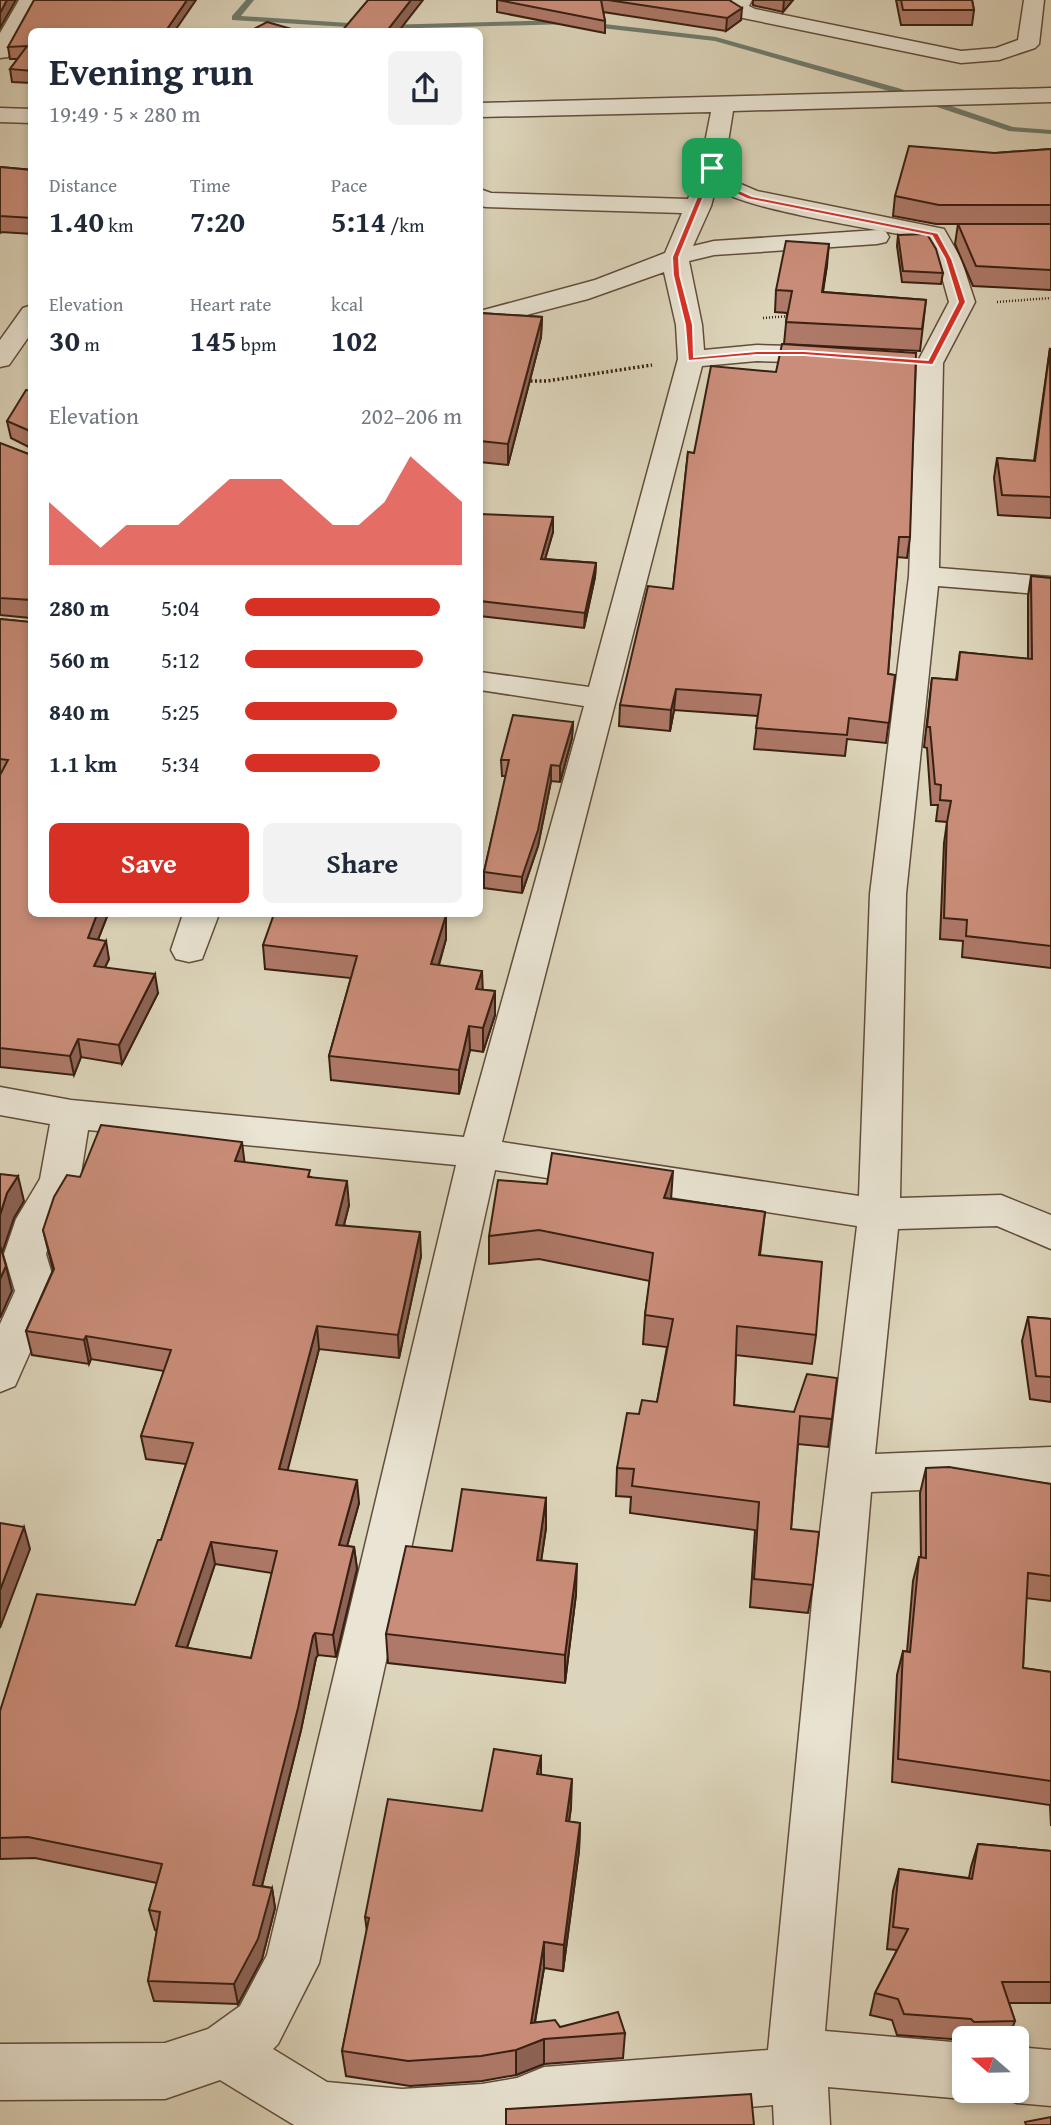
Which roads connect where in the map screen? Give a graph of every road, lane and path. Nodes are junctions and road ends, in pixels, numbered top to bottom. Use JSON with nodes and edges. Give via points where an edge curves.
{"nodes":[{"id":1,"x":29,"y":0,"type":"edge"},
{"id":2,"x":742,"y":0,"type":"edge"},
{"id":3,"x":1034,"y":0,"type":"edge"},
{"id":4,"x":0,"y":52,"type":"edge"},
{"id":5,"x":1051,"y":94,"type":"edge"},
{"id":6,"x":723,"y":106,"type":"junction"},
{"id":7,"x":483,"y":110,"type":"edge"},
{"id":8,"x":0,"y":116,"type":"edge"},
{"id":9,"x":28,"y":116,"type":"edge"},
{"id":10,"x":712,"y":168,"type":"junction"},
{"id":11,"x":483,"y":202,"type":"edge"},
{"id":12,"x":699,"y":206,"type":"junction"},
{"id":13,"x":961,"y":233,"type":"edge"},
{"id":14,"x":935,"y":234,"type":"junction"},
{"id":15,"x":676,"y":257,"type":"junction"},
{"id":16,"x":1051,"y":298,"type":"edge"},
{"id":17,"x":962,"y":302,"type":"junction"},
{"id":18,"x":791,"y":316,"type":"edge"},
{"id":19,"x":483,"y":318,"type":"edge"},
{"id":20,"x":28,"y":319,"type":"edge"},
{"id":21,"x":690,"y":342,"type":"junction"},
{"id":22,"x":11,"y":343,"type":"edge"},
{"id":23,"x":897,"y":360,"type":"junction"},
{"id":24,"x":524,"y":381,"type":"edge"},
{"id":25,"x":924,"y":576,"type":"junction"},
{"id":26,"x":1051,"y":586,"type":"edge"},
{"id":27,"x":483,"y":681,"type":"edge"},
{"id":28,"x":602,"y":699,"type":"junction"},
{"id":29,"x":200,"y":917,"type":"edge"},
{"id":30,"x":189,"y":950,"type":"dead end"},
{"id":31,"x":0,"y":1101,"type":"edge"},
{"id":32,"x":71,"y":1114,"type":"junction"},
{"id":33,"x":479,"y":1153,"type":"junction"},
{"id":34,"x":879,"y":1214,"type":"junction"},
{"id":35,"x":1051,"y":1233,"type":"edge"},
{"id":36,"x":0,"y":1374,"type":"edge"},
{"id":37,"x":1051,"y":1465,"type":"edge"},
{"id":38,"x":850,"y":1474,"type":"junction"},
{"id":39,"x":224,"y":2052,"type":"junction"},
{"id":40,"x":0,"y":2072,"type":"edge"},
{"id":41,"x":952,"y":2072,"type":"edge"},
{"id":42,"x":1029,"y":2077,"type":"edge"},
{"id":43,"x":1051,"y":2078,"type":"edge"},
{"id":44,"x":799,"y":2086,"type":"edge"}],
"edges":[{"from":1,"to":4,"type":"street"},
{"from":2,"to":3,"type":"street","via":[[737,9],[750,14],[961,57],[999,54],[1028,44]]},
{"from":5,"to":6,"type":"street"},
{"from":6,"to":7,"type":"street"},
{"from":6,"to":10,"type":"street"},
{"from":8,"to":9,"type":"street"},
{"from":10,"to":12,"type":"street"},
{"from":10,"to":14,"type":"street","via":[[728,187],[750,197]]},
{"from":11,"to":12,"type":"street"},
{"from":12,"to":15,"type":"street"},
{"from":13,"to":14,"type":"street"},
{"from":14,"to":15,"type":"street","via":[[715,248]]},
{"from":14,"to":17,"type":"street","via":[[949,259]]},
{"from":15,"to":19,"type":"street","via":[[642,274]]},
{"from":15,"to":21,"type":"street"},
{"from":16,"to":17,"type":"path"},
{"from":17,"to":23,"type":"street"},
{"from":18,"to":21,"type":"path"},
{"from":20,"to":22,"type":"street"},
{"from":21,"to":23,"type":"street","via":[[757,353]]},
{"from":21,"to":24,"type":"path","via":[[547,381]]},
{"from":21,"to":28,"type":"street"},
{"from":23,"to":25,"type":"street"},
{"from":25,"to":26,"type":"street"},
{"from":25,"to":34,"type":"street","via":[[888,894]]},
{"from":27,"to":28,"type":"street"},
{"from":28,"to":33,"type":"street"},
{"from":29,"to":30,"type":"street"},
{"from":31,"to":32,"type":"street"},
{"from":32,"to":33,"type":"street"},
{"from":32,"to":36,"type":"street","via":[[60,1180],[37,1219],[25,1254],[36,1291]]},
{"from":33,"to":34,"type":"street"},
{"from":33,"to":39,"type":"street","via":[[292,1963],[259,2025]]},
{"from":34,"to":35,"type":"street","via":[[1000,1210]]},
{"from":34,"to":38,"type":"street"},
{"from":37,"to":38,"type":"street"},
{"from":38,"to":44,"type":"street"},
{"from":39,"to":40,"type":"street","via":[[165,2071]]},
{"from":39,"to":44,"type":"street","via":[[320,2109],[402,2117],[482,2112],[544,2095]]},
{"from":41,"to":44,"type":"street"},
{"from":42,"to":43,"type":"street"}]}
